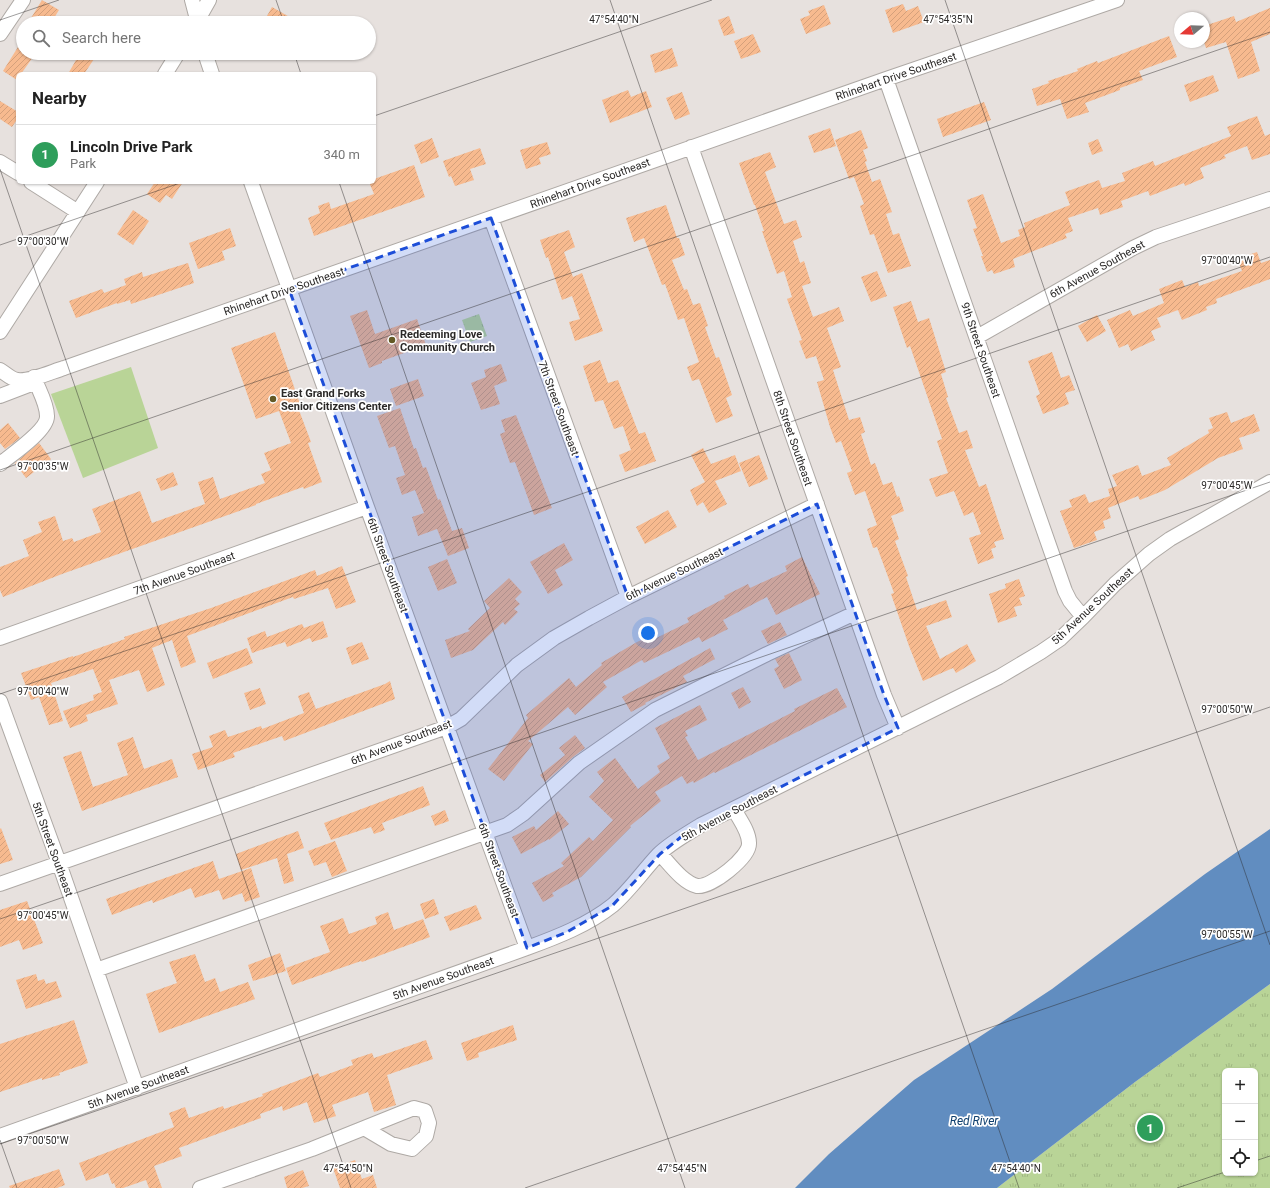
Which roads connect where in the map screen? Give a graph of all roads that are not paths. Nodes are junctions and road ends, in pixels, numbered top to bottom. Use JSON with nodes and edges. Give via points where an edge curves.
{"nodes":[{"id":1,"x":23,"y":0,"type":"edge"},
{"id":2,"x":192,"y":0,"type":"edge"},
{"id":3,"x":209,"y":0,"type":"edge"},
{"id":4,"x":1117,"y":0,"type":"edge"},
{"id":5,"x":195,"y":16,"type":"edge"},
{"id":6,"x":201,"y":16,"type":"edge"},
{"id":7,"x":0,"y":34,"type":"edge"},
{"id":8,"x":173,"y":60,"type":"edge"},
{"id":9,"x":207,"y":60,"type":"edge"},
{"id":10,"x":165,"y":72,"type":"edge"},
{"id":11,"x":211,"y":72,"type":"edge"},
{"id":12,"x":886,"y":79,"type":"junction"},
{"id":13,"x":691,"y":147,"type":"junction"},
{"id":14,"x":0,"y":162,"type":"edge"},
{"id":15,"x":16,"y":172,"type":"edge"},
{"id":16,"x":34,"y":184,"type":"edge"},
{"id":17,"x":96,"y":184,"type":"edge"},
{"id":18,"x":252,"y":184,"type":"edge"},
{"id":19,"x":1270,"y":199,"type":"edge"},
{"id":20,"x":78,"y":212,"type":"junction"},
{"id":21,"x":491,"y":218,"type":"junction"},
{"id":22,"x":289,"y":289,"type":"junction"},
{"id":23,"x":0,"y":332,"type":"edge"},
{"id":24,"x":977,"y":337,"type":"junction"},
{"id":25,"x":0,"y":370,"type":"edge"},
{"id":26,"x":35,"y":380,"type":"junction"},
{"id":27,"x":0,"y":396,"type":"edge"},
{"id":28,"x":0,"y":464,"type":"edge"},
{"id":29,"x":1270,"y":482,"type":"edge"},
{"id":30,"x":817,"y":504,"type":"junction"},
{"id":31,"x":367,"y":507,"type":"junction"},
{"id":32,"x":628,"y":597,"type":"junction"},
{"id":33,"x":855,"y":613,"type":"junction"},
{"id":34,"x":1083,"y":618,"type":"junction"},
{"id":35,"x":0,"y":638,"type":"edge"},
{"id":36,"x":0,"y":701,"type":"edge"},
{"id":37,"x":447,"y":727,"type":"junction"},
{"id":38,"x":898,"y":728,"type":"junction"},
{"id":39,"x":734,"y":809,"type":"junction"},
{"id":40,"x":486,"y":833,"type":"junction"},
{"id":41,"x":660,"y":854,"type":"junction"},
{"id":42,"x":59,"y":863,"type":"junction"},
{"id":43,"x":0,"y":884,"type":"edge"},
{"id":44,"x":528,"y":948,"type":"junction"},
{"id":45,"x":96,"y":970,"type":"junction"},
{"id":46,"x":137,"y":1088,"type":"junction"},
{"id":47,"x":364,"y":1128,"type":"dead end"},
{"id":48,"x":0,"y":1136,"type":"edge"},
{"id":49,"x":200,"y":1188,"type":"edge"}],
"edges":[{"from":1,"to":7,"type":"street"},
{"from":2,"to":5,"type":"street"},
{"from":3,"to":6,"type":"street"},
{"from":4,"to":12,"type":"street","name":"Rhinehart Drive Southeast"},
{"from":8,"to":10,"type":"street"},
{"from":9,"to":11,"type":"street"},
{"from":12,"to":13,"type":"street","name":"Rhinehart Drive Southeast"},
{"from":12,"to":24,"type":"street","name":"9th Street Southeast"},
{"from":13,"to":21,"type":"street","name":"Rhinehart Drive Southeast"},
{"from":13,"to":30,"type":"street","name":"8th Street Southeast"},
{"from":14,"to":15,"type":"street"},
{"from":16,"to":20,"type":"street"},
{"from":17,"to":20,"type":"street"},
{"from":18,"to":22,"type":"street","name":"6th Street Southeast"},
{"from":19,"to":24,"type":"street","name":"6th Avenue Southeast","via":[[1156,237]]},
{"from":20,"to":23,"type":"street"},
{"from":21,"to":22,"type":"street","name":"Rhinehart Drive Southeast"},
{"from":21,"to":32,"type":"street","name":"7th Street Southeast"},
{"from":22,"to":26,"type":"street","name":"Rhinehart Drive Southeast"},
{"from":22,"to":31,"type":"street","name":"6th Street Southeast"},
{"from":24,"to":34,"type":"street","name":"9th Street Southeast","via":[[1065,591]]},
{"from":25,"to":26,"type":"street","name":"Rhinehart Drive Southeast","via":[[17,380]]},
{"from":26,"to":27,"type":"street","name":"Rhinehart Drive Southeast"},
{"from":26,"to":28,"type":"street","via":[[46,410],[47,421]]},
{"from":29,"to":34,"type":"street","name":"5th Avenue Southeast","via":[[1170,539],[1149,554],[1115,584]]},
{"from":30,"to":32,"type":"street","name":"6th Avenue Southeast"},
{"from":30,"to":33,"type":"street","name":"8th Street Southeast"},
{"from":31,"to":35,"type":"street","name":"7th Avenue Southeast"},
{"from":31,"to":37,"type":"street","name":"6th Street Southeast"},
{"from":32,"to":37,"type":"street","name":"6th Avenue Southeast","via":[[577,624],[533,652],[461,718]]},
{"from":33,"to":38,"type":"street","name":"8th Street Southeast"},
{"from":33,"to":40,"type":"street","via":[[655,710],[579,763],[523,814],[507,825]]},
{"from":34,"to":38,"type":"street","name":"5th Avenue Southeast","via":[[1041,652],[999,677]]},
{"from":36,"to":42,"type":"street","name":"5th Street Southeast"},
{"from":37,"to":40,"type":"street","name":"6th Street Southeast"},
{"from":37,"to":42,"type":"street","name":"6th Avenue Southeast"},
{"from":38,"to":39,"type":"street","name":"5th Avenue Southeast"},
{"from":39,"to":41,"type":"street","name":"5th Avenue Southeast","via":[[681,837]]},
{"from":39,"to":41,"type":"street","via":[[747,833],[749,847],[738,862],[712,883],[698,886],[690,883]]},
{"from":40,"to":44,"type":"street","name":"6th Street Southeast"},
{"from":40,"to":45,"type":"street"},
{"from":41,"to":44,"type":"street","name":"5th Avenue Southeast","via":[[612,906],[568,932]]},
{"from":42,"to":43,"type":"street","name":"6th Avenue Southeast"},
{"from":42,"to":45,"type":"street","name":"5th Street Southeast"},
{"from":44,"to":46,"type":"street","name":"5th Avenue Southeast"},
{"from":45,"to":46,"type":"street","name":"5th Street Southeast"},
{"from":46,"to":48,"type":"street","name":"5th Avenue Southeast"},
{"from":47,"to":49,"type":"street"}]}
